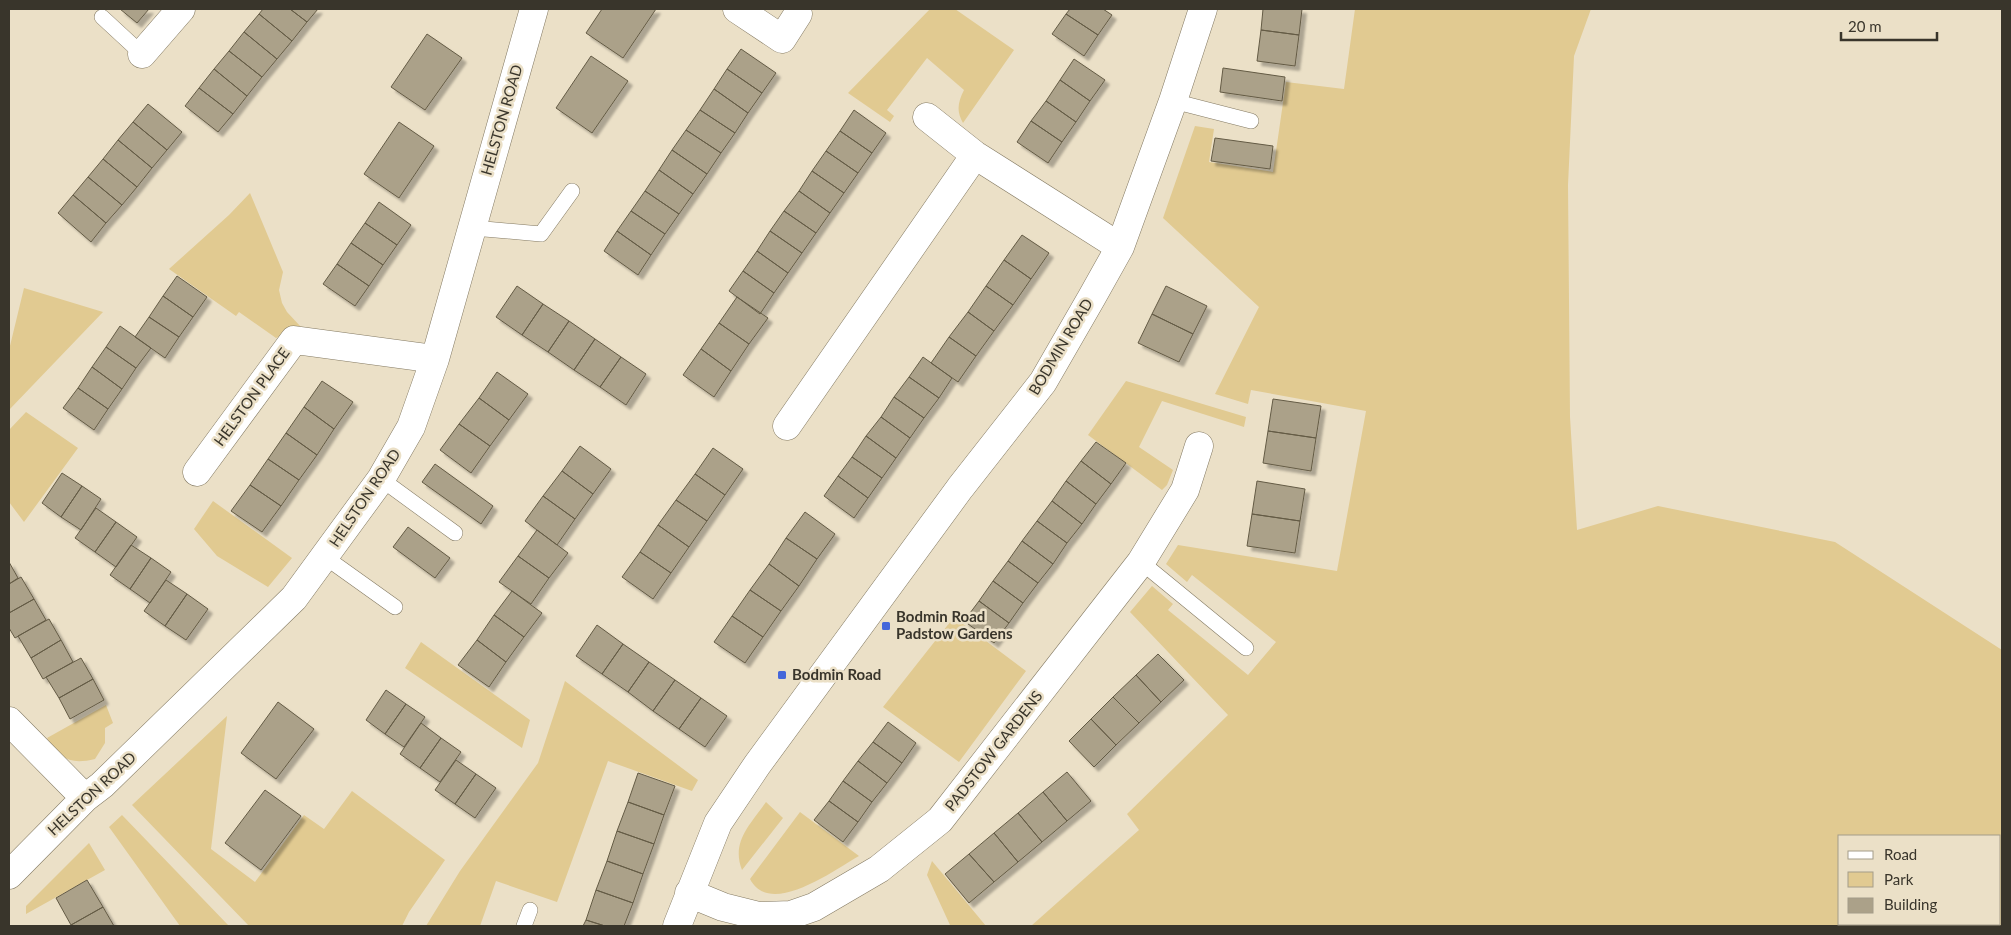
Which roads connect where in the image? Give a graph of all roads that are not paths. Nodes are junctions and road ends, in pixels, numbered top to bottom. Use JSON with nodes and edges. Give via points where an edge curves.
{"nodes":[{"id":1,"x":181,"y":9,"type":"edge"},
{"id":2,"x":534,"y":9,"type":"edge"},
{"id":3,"x":737,"y":9,"type":"edge"},
{"id":4,"x":1203,"y":9,"type":"edge"},
{"id":5,"x":798,"y":14,"type":"dead end"},
{"id":6,"x":102,"y":17,"type":"dead end"},
{"id":7,"x":142,"y":54,"type":"joint"},
{"id":8,"x":1173,"y":102,"type":"junction"},
{"id":9,"x":927,"y":117,"type":"dead end"},
{"id":10,"x":1251,"y":121,"type":"dead end"},
{"id":11,"x":975,"y":155,"type":"junction"},
{"id":12,"x":572,"y":191,"type":"dead end"},
{"id":13,"x":472,"y":228,"type":"junction"},
{"id":14,"x":1120,"y":247,"type":"junction"},
{"id":15,"x":435,"y":358,"type":"junction"},
{"id":16,"x":787,"y":426,"type":"dead end"},
{"id":17,"x":1200,"y":446,"type":"dead end"},
{"id":18,"x":197,"y":472,"type":"dead end"},
{"id":19,"x":381,"y":480,"type":"junction"},
{"id":20,"x":455,"y":533,"type":"dead end"},
{"id":21,"x":325,"y":556,"type":"junction"},
{"id":22,"x":1141,"y":562,"type":"junction"},
{"id":23,"x":395,"y":607,"type":"dead end"},
{"id":24,"x":1246,"y":648,"type":"dead end"},
{"id":25,"x":9,"y":721,"type":"edge"},
{"id":26,"x":85,"y":798,"type":"junction"},
{"id":27,"x":9,"y":875,"type":"edge"},
{"id":28,"x":689,"y":893,"type":"junction"},
{"id":29,"x":530,"y":910,"type":"dead end"},
{"id":30,"x":524,"y":926,"type":"edge"},
{"id":31,"x":677,"y":926,"type":"edge"}],
"edges":[{"from":1,"to":7,"type":"street"},
{"from":2,"to":13,"type":"street","name":"HELSTON ROAD"},
{"from":3,"to":5,"type":"street","via":[[782,39]]},
{"from":4,"to":8,"type":"street","name":"BODMIN ROAD"},
{"from":6,"to":7,"type":"lane"},
{"from":8,"to":10,"type":"lane"},
{"from":8,"to":14,"type":"street","name":"BODMIN ROAD"},
{"from":9,"to":11,"type":"street"},
{"from":11,"to":14,"type":"street"},
{"from":11,"to":16,"type":"street"},
{"from":12,"to":13,"type":"lane","via":[[541,234]]},
{"from":13,"to":15,"type":"street","name":"HELSTON ROAD"},
{"from":14,"to":28,"type":"street","name":"BODMIN ROAD","via":[[1043,382],[960,488],[718,823]]},
{"from":15,"to":18,"type":"street","name":"HELSTON PLACE","via":[[294,340]]},
{"from":15,"to":19,"type":"street","name":"HELSTON ROAD","via":[[412,426]]},
{"from":17,"to":22,"type":"street","name":"PADSTOW GARDENS","via":[[1185,490]]},
{"from":19,"to":20,"type":"lane"},
{"from":19,"to":21,"type":"street","name":"HELSTON ROAD"},
{"from":21,"to":23,"type":"lane"},
{"from":21,"to":26,"type":"street","name":"HELSTON ROAD","via":[[294,598],[143,746]]},
{"from":22,"to":24,"type":"lane"},
{"from":22,"to":28,"type":"street","name":"PADSTOW GARDENS","via":[[952,806],[940,820],[879,869],[814,907],[791,914],[759,916],[722,907]]},
{"from":25,"to":26,"type":"street"},
{"from":26,"to":27,"type":"street","name":"HELSTON ROAD"},
{"from":28,"to":31,"type":"street","name":"BODMIN ROAD"},
{"from":29,"to":30,"type":"lane"}]}
